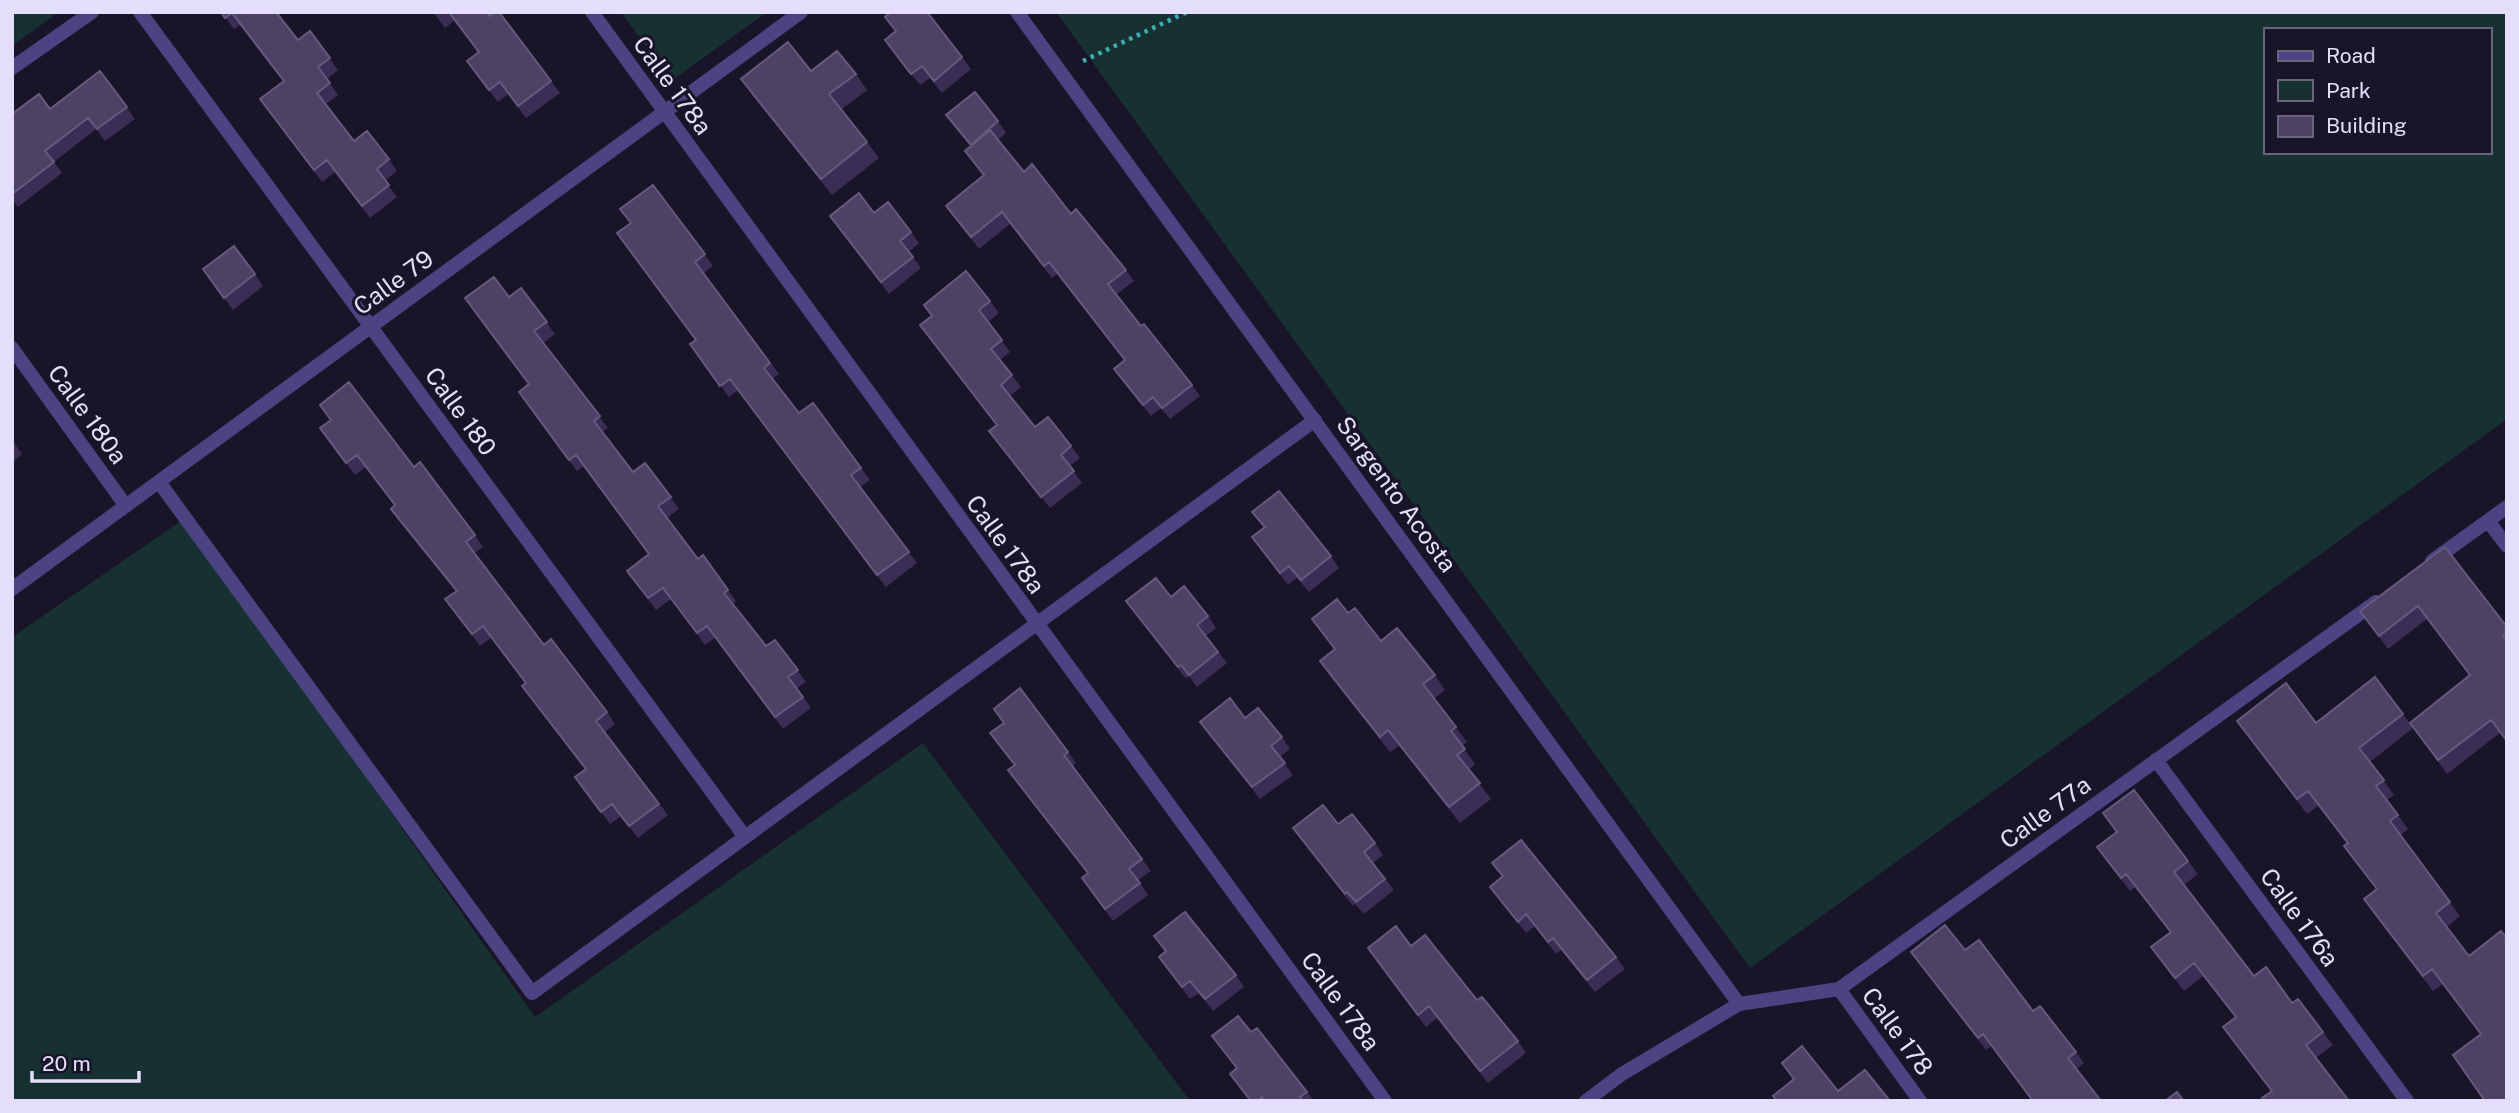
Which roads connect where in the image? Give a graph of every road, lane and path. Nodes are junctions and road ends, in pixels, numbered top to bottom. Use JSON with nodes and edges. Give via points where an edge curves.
{"nodes":[{"id":1,"x":92,"y":12,"type":"edge"},
{"id":2,"x":140,"y":12,"type":"edge"},
{"id":3,"x":592,"y":12,"type":"edge"},
{"id":4,"x":801,"y":12,"type":"edge"},
{"id":5,"x":1017,"y":12,"type":"edge"},
{"id":6,"x":1187,"y":12,"type":"edge"},
{"id":7,"x":12,"y":68,"type":"edge"},
{"id":8,"x":1060,"y":72,"type":"junction"},
{"id":9,"x":664,"y":112,"type":"junction"},
{"id":10,"x":371,"y":327,"type":"junction"},
{"id":11,"x":12,"y":348,"type":"edge"},
{"id":12,"x":1315,"y":420,"type":"junction"},
{"id":13,"x":159,"y":482,"type":"junction"},
{"id":14,"x":126,"y":506,"type":"junction"},
{"id":15,"x":2507,"y":507,"type":"edge"},
{"id":16,"x":2488,"y":521,"type":"junction"},
{"id":17,"x":2507,"y":546,"type":"edge"},
{"id":18,"x":2421,"y":569,"type":"edge"},
{"id":19,"x":12,"y":589,"type":"edge"},
{"id":20,"x":2388,"y":592,"type":"edge"},
{"id":21,"x":1037,"y":624,"type":"junction"},
{"id":22,"x":2156,"y":760,"type":"junction"},
{"id":23,"x":745,"y":837,"type":"junction"},
{"id":24,"x":1839,"y":989,"type":"junction"},
{"id":25,"x":1739,"y":1004,"type":"junction"},
{"id":26,"x":1385,"y":1101,"type":"edge"},
{"id":27,"x":1586,"y":1101,"type":"edge"},
{"id":28,"x":1920,"y":1101,"type":"edge"},
{"id":29,"x":2407,"y":1101,"type":"edge"}],
"edges":[{"from":1,"to":7,"type":"street"},
{"from":2,"to":10,"type":"street","name":"Calle 180"},
{"from":3,"to":9,"type":"street","name":"Calle 178a"},
{"from":4,"to":9,"type":"street","name":"Calle 79"},
{"from":5,"to":8,"type":"street","name":"Sargento Acosta"},
{"from":6,"to":8,"type":"path"},
{"from":8,"to":12,"type":"street","name":"Sargento Acosta"},
{"from":9,"to":10,"type":"street","name":"Calle 79"},
{"from":9,"to":21,"type":"street","name":"Calle 178a"},
{"from":10,"to":13,"type":"street","name":"Calle 79"},
{"from":10,"to":23,"type":"street","name":"Calle 180"},
{"from":11,"to":14,"type":"street","name":"Calle 180a"},
{"from":12,"to":21,"type":"street"},
{"from":12,"to":25,"type":"street","name":"Sargento Acosta"},
{"from":13,"to":14,"type":"street","name":"Calle 79"},
{"from":13,"to":23,"type":"street","via":[[532,993]]},
{"from":14,"to":19,"type":"street","name":"Calle 79"},
{"from":15,"to":16,"type":"street"},
{"from":16,"to":17,"type":"street"},
{"from":16,"to":18,"type":"street"},
{"from":20,"to":22,"type":"street","name":"Calle 77a"},
{"from":21,"to":23,"type":"street"},
{"from":21,"to":26,"type":"street","name":"Calle 178a"},
{"from":22,"to":24,"type":"street","name":"Calle 77a"},
{"from":22,"to":29,"type":"street","name":"Calle 176a"},
{"from":24,"to":25,"type":"street","name":"Calle 77a"},
{"from":24,"to":28,"type":"street","name":"Calle 178"},
{"from":25,"to":27,"type":"street","name":"Calle 77a","via":[[1622,1074]]}]}
